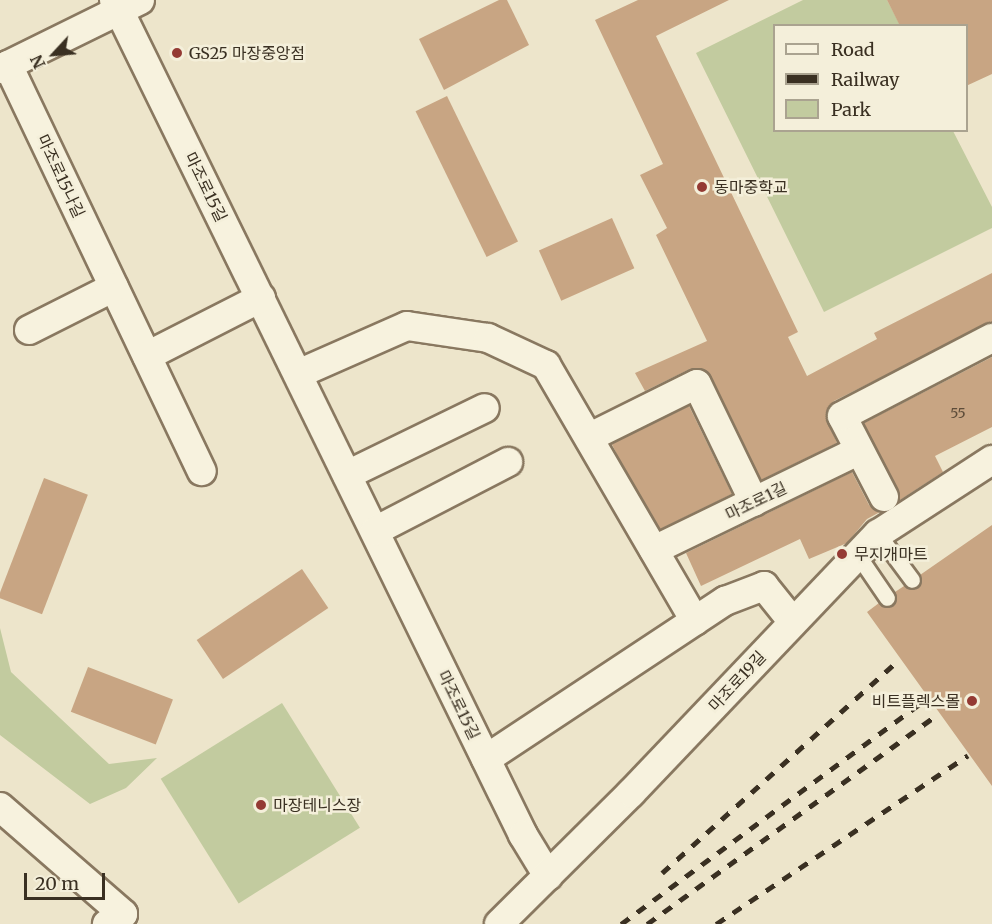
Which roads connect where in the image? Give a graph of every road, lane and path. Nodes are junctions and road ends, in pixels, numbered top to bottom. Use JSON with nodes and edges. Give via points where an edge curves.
{"nodes":[{"id":1,"x":124,"y":3,"type":"edge"},
{"id":2,"x":4,"y":67,"type":"edge"},
{"id":3,"x":114,"y":286,"type":"junction"},
{"id":4,"x":261,"y":298,"type":"junction"},
{"id":5,"x":29,"y":330,"type":"dead end"},
{"id":6,"x":992,"y":338,"type":"edge"},
{"id":7,"x":147,"y":356,"type":"junction"},
{"id":8,"x":298,"y":375,"type":"junction"},
{"id":9,"x":485,"y":408,"type":"dead end"},
{"id":10,"x":590,"y":437,"type":"junction"},
{"id":11,"x":858,"y":452,"type":"junction"},
{"id":12,"x":992,"y":460,"type":"edge"},
{"id":13,"x":507,"y":462,"type":"dead end"},
{"id":14,"x":202,"y":471,"type":"dead end"},
{"id":15,"x":347,"y":475,"type":"junction"},
{"id":16,"x":884,"y":497,"type":"dead end"},
{"id":17,"x":754,"y":502,"type":"junction"},
{"id":18,"x":375,"y":531,"type":"junction"},
{"id":19,"x":878,"y":534,"type":"junction"},
{"id":20,"x":654,"y":550,"type":"junction"},
{"id":21,"x":857,"y":555,"type":"junction"},
{"id":22,"x":912,"y":580,"type":"dead end"},
{"id":23,"x":887,"y":598,"type":"dead end"},
{"id":24,"x":695,"y":621,"type":"junction"},
{"id":25,"x":792,"y":621,"type":"junction"},
{"id":26,"x":486,"y":759,"type":"junction"},
{"id":27,"x":0,"y":807,"type":"edge"},
{"id":28,"x":548,"y":876,"type":"junction"},
{"id":29,"x":107,"y":924,"type":"edge"},
{"id":30,"x":499,"y":924,"type":"edge"}],
"edges":[{"from":1,"to":2,"type":"street"},
{"from":1,"to":4,"type":"street","name":"마조로15길"},
{"from":2,"to":3,"type":"street","name":"마조로15나길"},
{"from":3,"to":5,"type":"street"},
{"from":3,"to":7,"type":"street","name":"마조로15나길"},
{"from":4,"to":7,"type":"street"},
{"from":4,"to":8,"type":"street","name":"마조로15길"},
{"from":6,"to":11,"type":"street","via":[[842,416]]},
{"from":7,"to":14,"type":"street","name":"마조로15나길"},
{"from":8,"to":10,"type":"street","via":[[407,326],[488,338],[546,365]]},
{"from":8,"to":15,"type":"street","name":"마조로15길"},
{"from":9,"to":15,"type":"street"},
{"from":10,"to":17,"type":"street","via":[[697,384]]},
{"from":10,"to":20,"type":"street"},
{"from":11,"to":16,"type":"street"},
{"from":11,"to":17,"type":"street","name":"마조로1길"},
{"from":12,"to":19,"type":"street","name":"마조로19길"},
{"from":13,"to":18,"type":"street"},
{"from":15,"to":18,"type":"street","name":"마조로15길"},
{"from":17,"to":20,"type":"street","name":"마조로1길"},
{"from":18,"to":26,"type":"street","name":"마조로15길"},
{"from":19,"to":21,"type":"street","name":"마조로19길"},
{"from":19,"to":22,"type":"lane"},
{"from":20,"to":24,"type":"street"},
{"from":21,"to":23,"type":"lane"},
{"from":21,"to":25,"type":"street","name":"마조로19길"},
{"from":24,"to":25,"type":"street","via":[[724,602],[764,586]]},
{"from":24,"to":26,"type":"street"},
{"from":25,"to":28,"type":"street","name":"마조로19길"},
{"from":26,"to":28,"type":"street","name":"마조로15길"},
{"from":27,"to":29,"type":"street","via":[[123,914]]},
{"from":28,"to":30,"type":"street","name":"마조로19길"}]}
